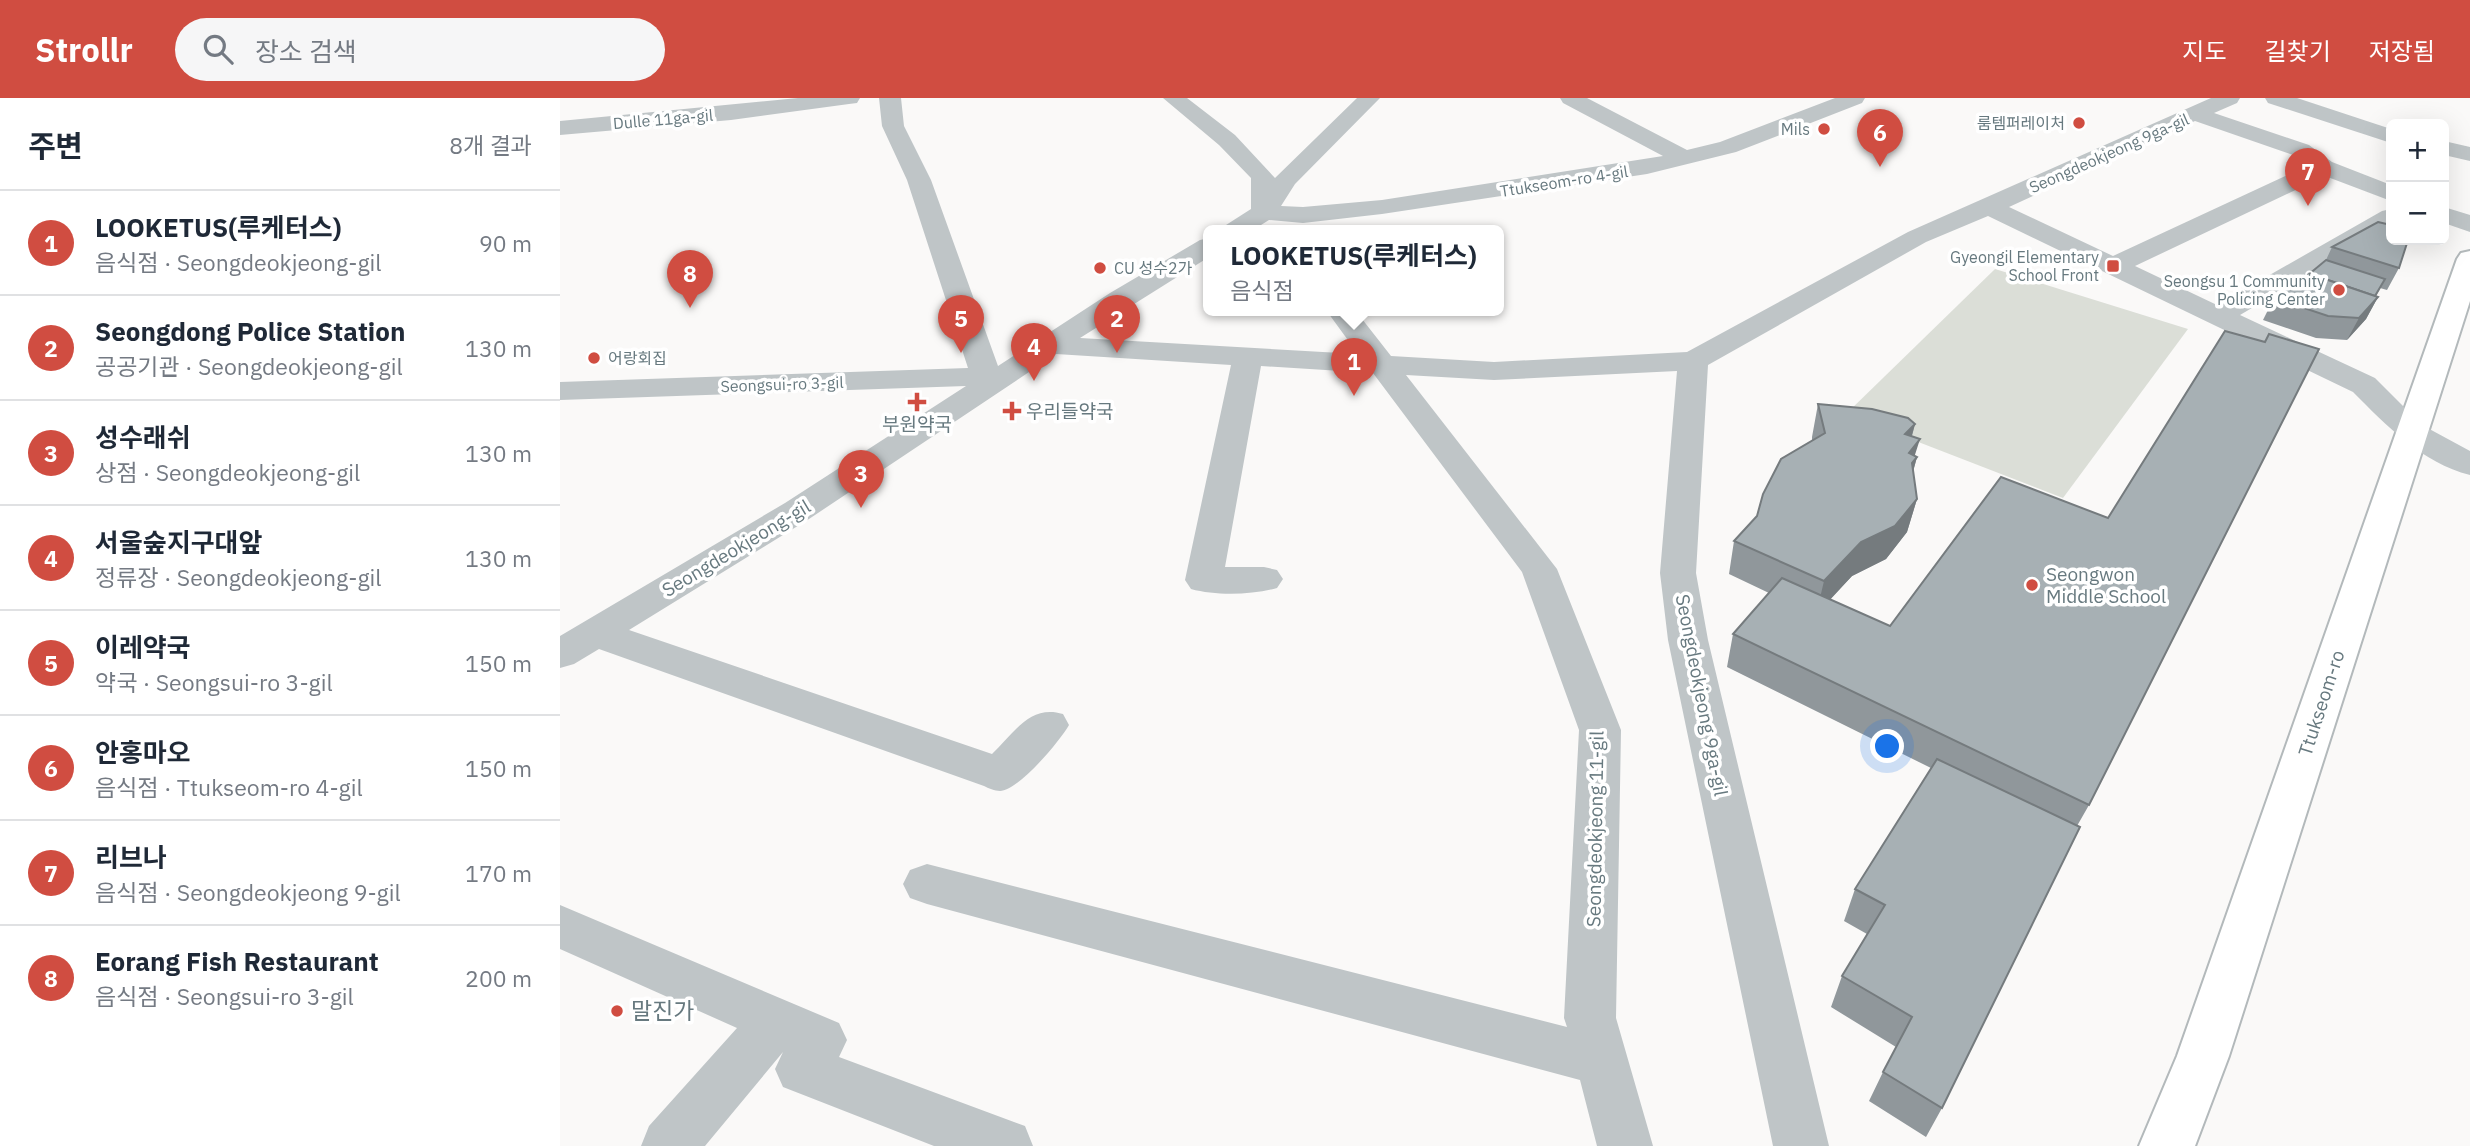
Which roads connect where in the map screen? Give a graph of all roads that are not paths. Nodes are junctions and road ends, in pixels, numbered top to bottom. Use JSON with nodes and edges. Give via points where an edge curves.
{"nodes":[{"id":1,"x":849,"y":98,"type":"edge"},
{"id":2,"x":890,"y":98,"type":"edge"},
{"id":3,"x":1174,"y":98,"type":"edge"},
{"id":4,"x":1369,"y":98,"type":"edge"},
{"id":5,"x":1572,"y":98,"type":"edge"},
{"id":6,"x":1854,"y":98,"type":"edge"},
{"id":7,"x":2229,"y":98,"type":"edge"},
{"id":8,"x":2276,"y":98,"type":"edge"},
{"id":9,"x":2195,"y":114,"type":"junction"},
{"id":10,"x":560,"y":128,"type":"edge"},
{"id":11,"x":2386,"y":134,"type":"edge"},
{"id":12,"x":2449,"y":149,"type":"edge"},
{"id":13,"x":2470,"y":154,"type":"edge"},
{"id":14,"x":1686,"y":159,"type":"junction"},
{"id":15,"x":2323,"y":167,"type":"junction"},
{"id":16,"x":2386,"y":192,"type":"edge"},
{"id":17,"x":1989,"y":207,"type":"junction"},
{"id":18,"x":2449,"y":216,"type":"edge"},
{"id":19,"x":2386,"y":219,"type":"edge"},
{"id":20,"x":1271,"y":221,"type":"edge"},
{"id":21,"x":2470,"y":224,"type":"edge"},
{"id":22,"x":1203,"y":250,"type":"edge"},
{"id":23,"x":2470,"y":259,"type":"edge"},
{"id":24,"x":2113,"y":266,"type":"junction"},
{"id":25,"x":1345,"y":316,"type":"edge"},
{"id":26,"x":2218,"y":316,"type":"junction"},
{"id":27,"x":1051,"y":345,"type":"junction"},
{"id":28,"x":1248,"y":357,"type":"junction"},
{"id":29,"x":1693,"y":361,"type":"junction"},
{"id":30,"x":1383,"y":366,"type":"junction"},
{"id":31,"x":995,"y":376,"type":"junction"},
{"id":32,"x":560,"y":391,"type":"edge"},
{"id":33,"x":2411,"y":432,"type":"junction"},
{"id":34,"x":2470,"y":465,"type":"edge"},
{"id":35,"x":1264,"y":579,"type":"dead end"},
{"id":36,"x":595,"y":633,"type":"junction"},
{"id":37,"x":560,"y":654,"type":"edge"},
{"id":38,"x":1048,"y":725,"type":"dead end"},
{"id":39,"x":927,"y":884,"type":"dead end"},
{"id":40,"x":560,"y":926,"type":"edge"},
{"id":41,"x":776,"y":1021,"type":"junction"},
{"id":42,"x":1602,"y":1061,"type":"junction"},
{"id":43,"x":669,"y":1146,"type":"edge"},
{"id":44,"x":1005,"y":1146,"type":"edge"},
{"id":45,"x":1625,"y":1146,"type":"edge"},
{"id":46,"x":1801,"y":1146,"type":"edge"},
{"id":47,"x":2167,"y":1146,"type":"edge"}],
"edges":[{"from":1,"to":10,"type":"street","name":"Dulle 11ga-gil"},
{"from":2,"to":31,"type":"street","via":[[893,127],[919,180]]},
{"from":3,"to":20,"type":"street","via":[[1227,139],[1263,177]]},
{"from":4,"to":20,"type":"street","via":[[1286,179]]},
{"from":5,"to":14,"type":"street"},
{"from":6,"to":14,"type":"street","name":"Ttukseom-ro 4-gil","via":[[1728,148]]},
{"from":7,"to":9,"type":"street","name":"Seongdeokjeong 9ga-gil"},
{"from":8,"to":11,"type":"street"},
{"from":9,"to":15,"type":"street","via":[[2301,150]]},
{"from":9,"to":17,"type":"street","name":"Seongdeokjeong 9ga-gil"},
{"from":12,"to":13,"type":"street"},
{"from":14,"to":20,"type":"street","name":"Ttukseom-ro 4-gil","via":[[1524,188]]},
{"from":15,"to":16,"type":"street"},
{"from":15,"to":24,"type":"street"},
{"from":17,"to":24,"type":"street","name":"Seongdeokjeong 9ga-gil"},
{"from":17,"to":29,"type":"street","name":"Seongdeokjeong 9ga-gil","via":[[1917,237]]},
{"from":18,"to":21,"type":"street"},
{"from":19,"to":26,"type":"street"},
{"from":22,"to":27,"type":"street","name":"Seongdeokjeong-gil"},
{"from":23,"to":33,"type":"main road","name":"Ttukseom-ro"},
{"from":24,"to":26,"type":"street","name":"Seongdeokjeong 9ga-gil"},
{"from":25,"to":30,"type":"street","name":"Seongdeokjeong 11-gil"},
{"from":26,"to":33,"type":"street","name":"Seongdeokjeong 9ga-gil","via":[[2364,386]]},
{"from":27,"to":28,"type":"street"},
{"from":27,"to":31,"type":"street","name":"Seongdeokjeong-gil"},
{"from":28,"to":30,"type":"street"},
{"from":28,"to":35,"type":"street","via":[[1203,580]]},
{"from":29,"to":30,"type":"street","via":[[1494,371]]},
{"from":29,"to":46,"type":"street","name":"Seongdeokjeong 9ga-gil","via":[[1678,573],[1688,640]]},
{"from":30,"to":42,"type":"street","name":"Seongdeokjeong 11-gil","via":[[1539,569],[1600,730],[1590,1018]]},
{"from":31,"to":32,"type":"street","name":"Seongsui-ro 3-gil"},
{"from":31,"to":36,"type":"street","name":"Seongdeokjeong-gil","via":[[797,511]]},
{"from":33,"to":34,"type":"street","name":"Seongdeokjeong 9ga-gil"},
{"from":33,"to":47,"type":"main road","name":"Ttukseom-ro","via":[[2203,1056]]},
{"from":36,"to":37,"type":"street","name":"Seongdeokjeong-gil"},
{"from":36,"to":38,"type":"street","via":[[999,774]]},
{"from":39,"to":42,"type":"street"},
{"from":40,"to":41,"type":"street"},
{"from":41,"to":43,"type":"street"},
{"from":41,"to":44,"type":"street","via":[[821,1040],[802,1069]]},
{"from":42,"to":45,"type":"street","name":"Seongdeokjeong 11-gil"}]}
